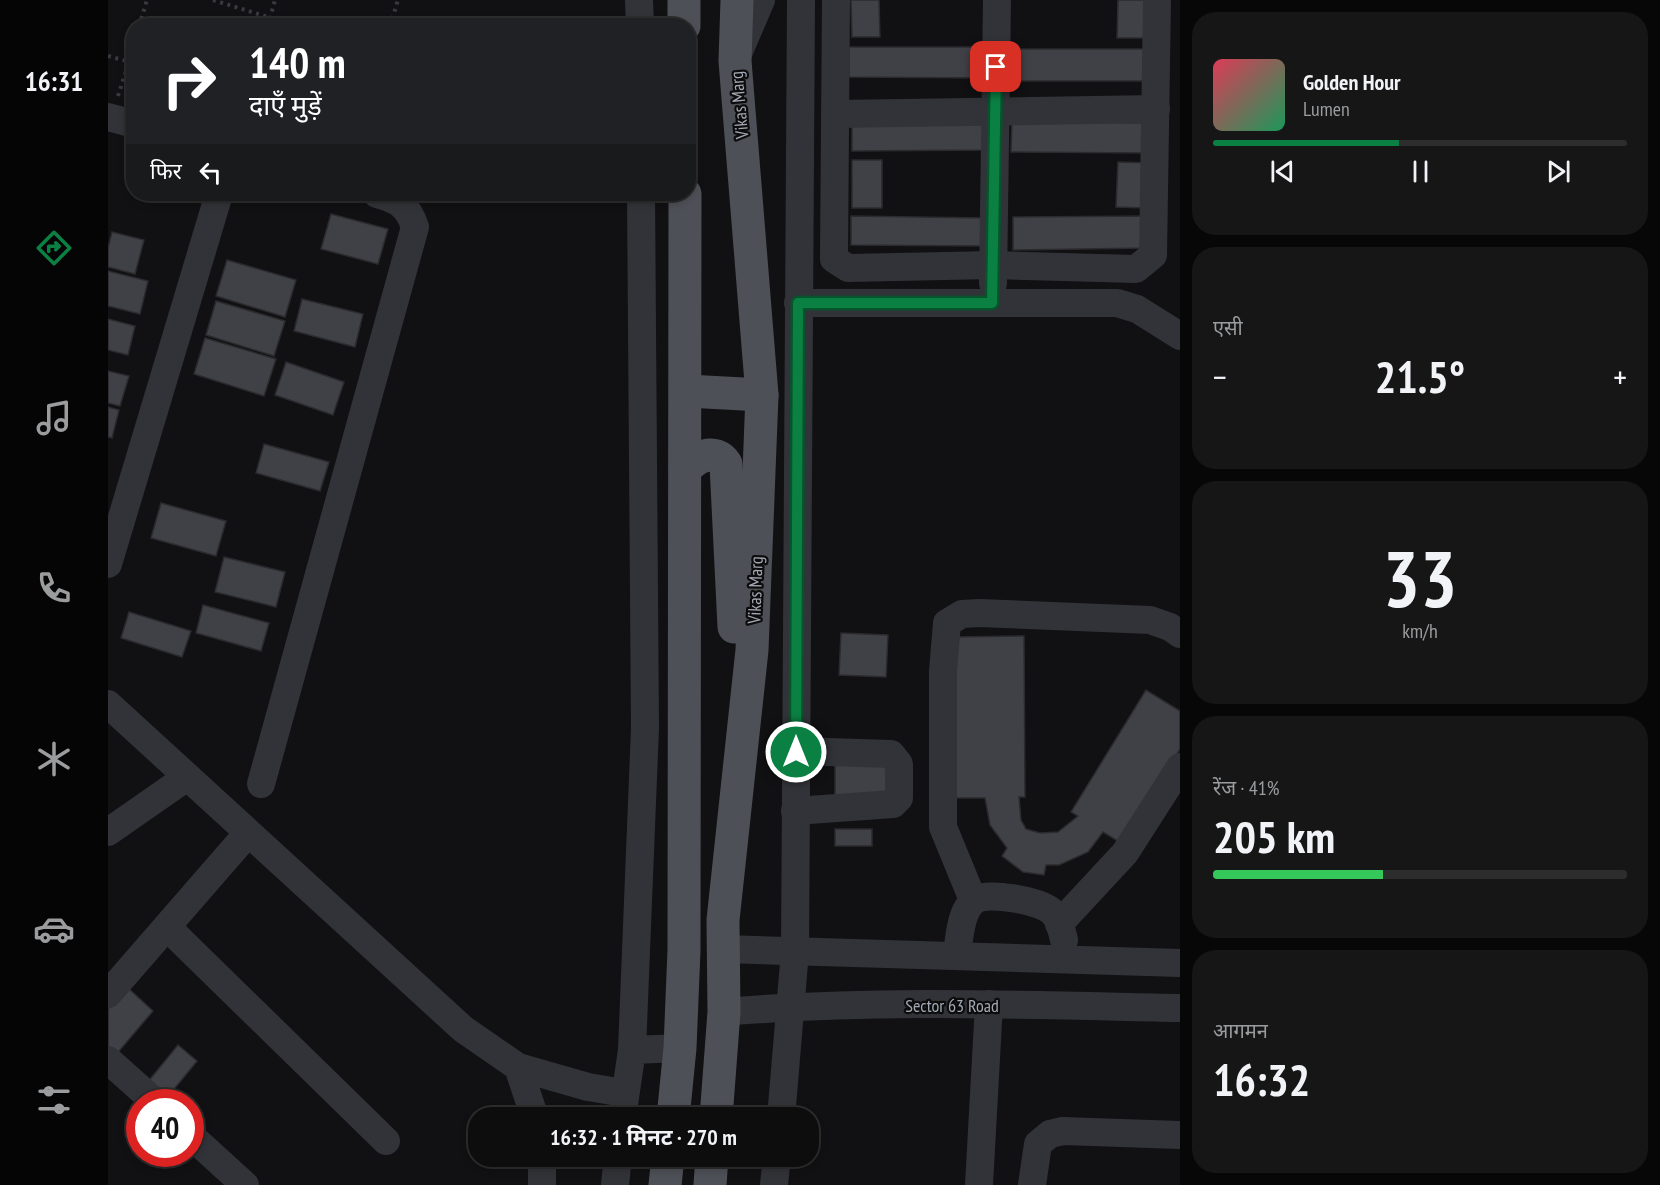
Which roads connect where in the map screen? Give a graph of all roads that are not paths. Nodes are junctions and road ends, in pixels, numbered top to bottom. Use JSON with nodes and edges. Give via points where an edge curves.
{"nodes":[{"id":1,"x":639,"y":0,"type":"edge"},
{"id":2,"x":684,"y":0,"type":"edge"},
{"id":3,"x":736,"y":0,"type":"edge"},
{"id":4,"x":761,"y":0,"type":"edge"},
{"id":5,"x":801,"y":0,"type":"edge"},
{"id":6,"x":836,"y":0,"type":"edge"},
{"id":7,"x":997,"y":0,"type":"edge"},
{"id":8,"x":1157,"y":0,"type":"edge"},
{"id":9,"x":640,"y":18,"type":"edge"},
{"id":10,"x":684,"y":18,"type":"edge"},
{"id":11,"x":735,"y":61,"type":"junction"},
{"id":12,"x":1156,"y":109,"type":"junction"},
{"id":13,"x":996,"y":111,"type":"junction"},
{"id":14,"x":835,"y":114,"type":"junction"},
{"id":15,"x":217,"y":201,"type":"edge"},
{"id":16,"x":398,"y":201,"type":"edge"},
{"id":17,"x":641,"y":201,"type":"edge"},
{"id":18,"x":686,"y":201,"type":"edge"},
{"id":19,"x":993,"y":265,"type":"junction"},
{"id":20,"x":798,"y":303,"type":"junction"},
{"id":21,"x":992,"y":303,"type":"junction"},
{"id":22,"x":1180,"y":336,"type":"edge"},
{"id":23,"x":687,"y":391,"type":"junction"},
{"id":24,"x":762,"y":395,"type":"junction"},
{"id":25,"x":685,"y":470,"type":"junction"},
{"id":26,"x":108,"y":564,"type":"edge"},
{"id":27,"x":1180,"y":634,"type":"edge"},
{"id":28,"x":752,"y":650,"type":"junction"},
{"id":29,"x":108,"y":704,"type":"edge"},
{"id":30,"x":796,"y":752,"type":"junction"},
{"id":31,"x":1180,"y":767,"type":"edge"},
{"id":32,"x":187,"y":777,"type":"junction"},
{"id":33,"x":261,"y":784,"type":"dead end"},
{"id":34,"x":795,"y":811,"type":"junction"},
{"id":35,"x":108,"y":831,"type":"edge"},
{"id":36,"x":248,"y":833,"type":"junction"},
{"id":37,"x":973,"y":900,"type":"junction"},
{"id":38,"x":1059,"y":924,"type":"junction"},
{"id":39,"x":167,"y":927,"type":"junction"},
{"id":40,"x":724,"y":949,"type":"junction"},
{"id":41,"x":795,"y":951,"type":"junction"},
{"id":42,"x":957,"y":956,"type":"junction"},
{"id":43,"x":1067,"y":960,"type":"junction"},
{"id":44,"x":1180,"y":963,"type":"edge"},
{"id":45,"x":108,"y":994,"type":"edge"},
{"id":46,"x":989,"y":1004,"type":"junction"},
{"id":47,"x":791,"y":1006,"type":"junction"},
{"id":48,"x":1180,"y":1008,"type":"edge"},
{"id":49,"x":724,"y":1012,"type":"junction"},
{"id":50,"x":680,"y":1048,"type":"junction"},
{"id":51,"x":632,"y":1050,"type":"junction"},
{"id":52,"x":108,"y":1060,"type":"edge"},
{"id":53,"x":518,"y":1067,"type":"junction"},
{"id":54,"x":140,"y":1089,"type":"edge"},
{"id":55,"x":623,"y":1105,"type":"edge"},
{"id":56,"x":531,"y":1107,"type":"edge"},
{"id":57,"x":674,"y":1107,"type":"edge"},
{"id":58,"x":717,"y":1107,"type":"edge"},
{"id":59,"x":781,"y":1107,"type":"edge"},
{"id":60,"x":1180,"y":1135,"type":"edge"},
{"id":61,"x":386,"y":1141,"type":"dead end"},
{"id":62,"x":204,"y":1148,"type":"edge"},
{"id":63,"x":542,"y":1167,"type":"edge"},
{"id":64,"x":617,"y":1167,"type":"edge"},
{"id":65,"x":667,"y":1167,"type":"edge"},
{"id":66,"x":711,"y":1167,"type":"edge"},
{"id":67,"x":776,"y":1167,"type":"edge"},
{"id":68,"x":245,"y":1185,"type":"edge"},
{"id":69,"x":542,"y":1185,"type":"edge"},
{"id":70,"x":615,"y":1185,"type":"edge"},
{"id":71,"x":665,"y":1185,"type":"edge"},
{"id":72,"x":710,"y":1185,"type":"edge"},
{"id":73,"x":774,"y":1185,"type":"edge"},
{"id":74,"x":979,"y":1185,"type":"edge"},
{"id":75,"x":1032,"y":1185,"type":"edge"}],
"edges":[{"from":1,"to":9,"type":"street"},
{"from":2,"to":10,"type":"main road"},
{"from":3,"to":11,"type":"main road","name":"Vikas Marg"},
{"from":4,"to":11,"type":"street"},
{"from":5,"to":20,"type":"street"},
{"from":6,"to":14,"type":"street"},
{"from":7,"to":13,"type":"street"},
{"from":8,"to":12,"type":"street"},
{"from":11,"to":24,"type":"main road","name":"Vikas Marg"},
{"from":12,"to":13,"type":"street"},
{"from":12,"to":19,"type":"street","via":[[1152,255],[1136,269]]},
{"from":13,"to":14,"type":"street"},
{"from":13,"to":19,"type":"street"},
{"from":14,"to":19,"type":"street","via":[[834,259],[848,268]]},
{"from":15,"to":26,"type":"street"},
{"from":16,"to":33,"type":"street","via":[[409,210],[415,227]]},
{"from":17,"to":51,"type":"street","via":[[645,728]]},
{"from":18,"to":23,"type":"main road"},
{"from":19,"to":21,"type":"street"},
{"from":20,"to":21,"type":"street"},
{"from":20,"to":30,"type":"street"},
{"from":21,"to":22,"type":"street","via":[[1117,303],[1137,309]]},
{"from":23,"to":24,"type":"main road"},
{"from":23,"to":25,"type":"main road"},
{"from":24,"to":28,"type":"main road","name":"Vikas Marg"},
{"from":25,"to":28,"type":"main road","via":[[701,456],[716,455],[726,464],[733,621],[735,631]]},
{"from":25,"to":50,"type":"main road"},
{"from":27,"to":37,"type":"street","via":[[1150,620],[979,613],[962,614],[947,623],[943,671],[943,827]]},
{"from":28,"to":40,"type":"main road","name":"Vikas Marg","via":[[723,920]]},
{"from":29,"to":32,"type":"street"},
{"from":30,"to":34,"type":"street"},
{"from":30,"to":34,"type":"street","via":[[891,754],[899,764],[899,798],[893,804]]},
{"from":31,"to":38,"type":"street","via":[[1125,853]]},
{"from":32,"to":35,"type":"street"},
{"from":32,"to":36,"type":"street"},
{"from":34,"to":41,"type":"street"},
{"from":36,"to":39,"type":"street"},
{"from":36,"to":53,"type":"street","via":[[463,1029]]},
{"from":37,"to":38,"type":"street","via":[[985,896],[1038,904],[1053,912]]},
{"from":37,"to":42,"type":"street","via":[[962,925]]},
{"from":38,"to":43,"type":"street"},
{"from":39,"to":45,"type":"street"},
{"from":39,"to":61,"type":"street"},
{"from":40,"to":41,"type":"street"},
{"from":40,"to":49,"type":"main road","name":"Vikas Marg"},
{"from":41,"to":42,"type":"street"},
{"from":41,"to":47,"type":"street"},
{"from":42,"to":43,"type":"street"},
{"from":43,"to":44,"type":"street"},
{"from":46,"to":47,"type":"street","name":"Sector 63 Road"},
{"from":46,"to":48,"type":"street","name":"Sector 63 Road"},
{"from":46,"to":74,"type":"street"},
{"from":47,"to":49,"type":"street","name":"Sector 63 Road"},
{"from":47,"to":59,"type":"street"},
{"from":49,"to":58,"type":"main road","name":"Vikas Marg"},
{"from":50,"to":51,"type":"street"},
{"from":50,"to":57,"type":"main road"},
{"from":51,"to":55,"type":"street"},
{"from":52,"to":54,"type":"street"},
{"from":53,"to":55,"type":"street","via":[[588,1087]]},
{"from":53,"to":56,"type":"street"},
{"from":60,"to":75,"type":"street","via":[[1063,1131],[1050,1134],[1038,1144]]},
{"from":62,"to":68,"type":"street"},
{"from":63,"to":69,"type":"street"},
{"from":64,"to":70,"type":"street"},
{"from":65,"to":71,"type":"main road"},
{"from":66,"to":72,"type":"main road"},
{"from":67,"to":73,"type":"street"}]}
